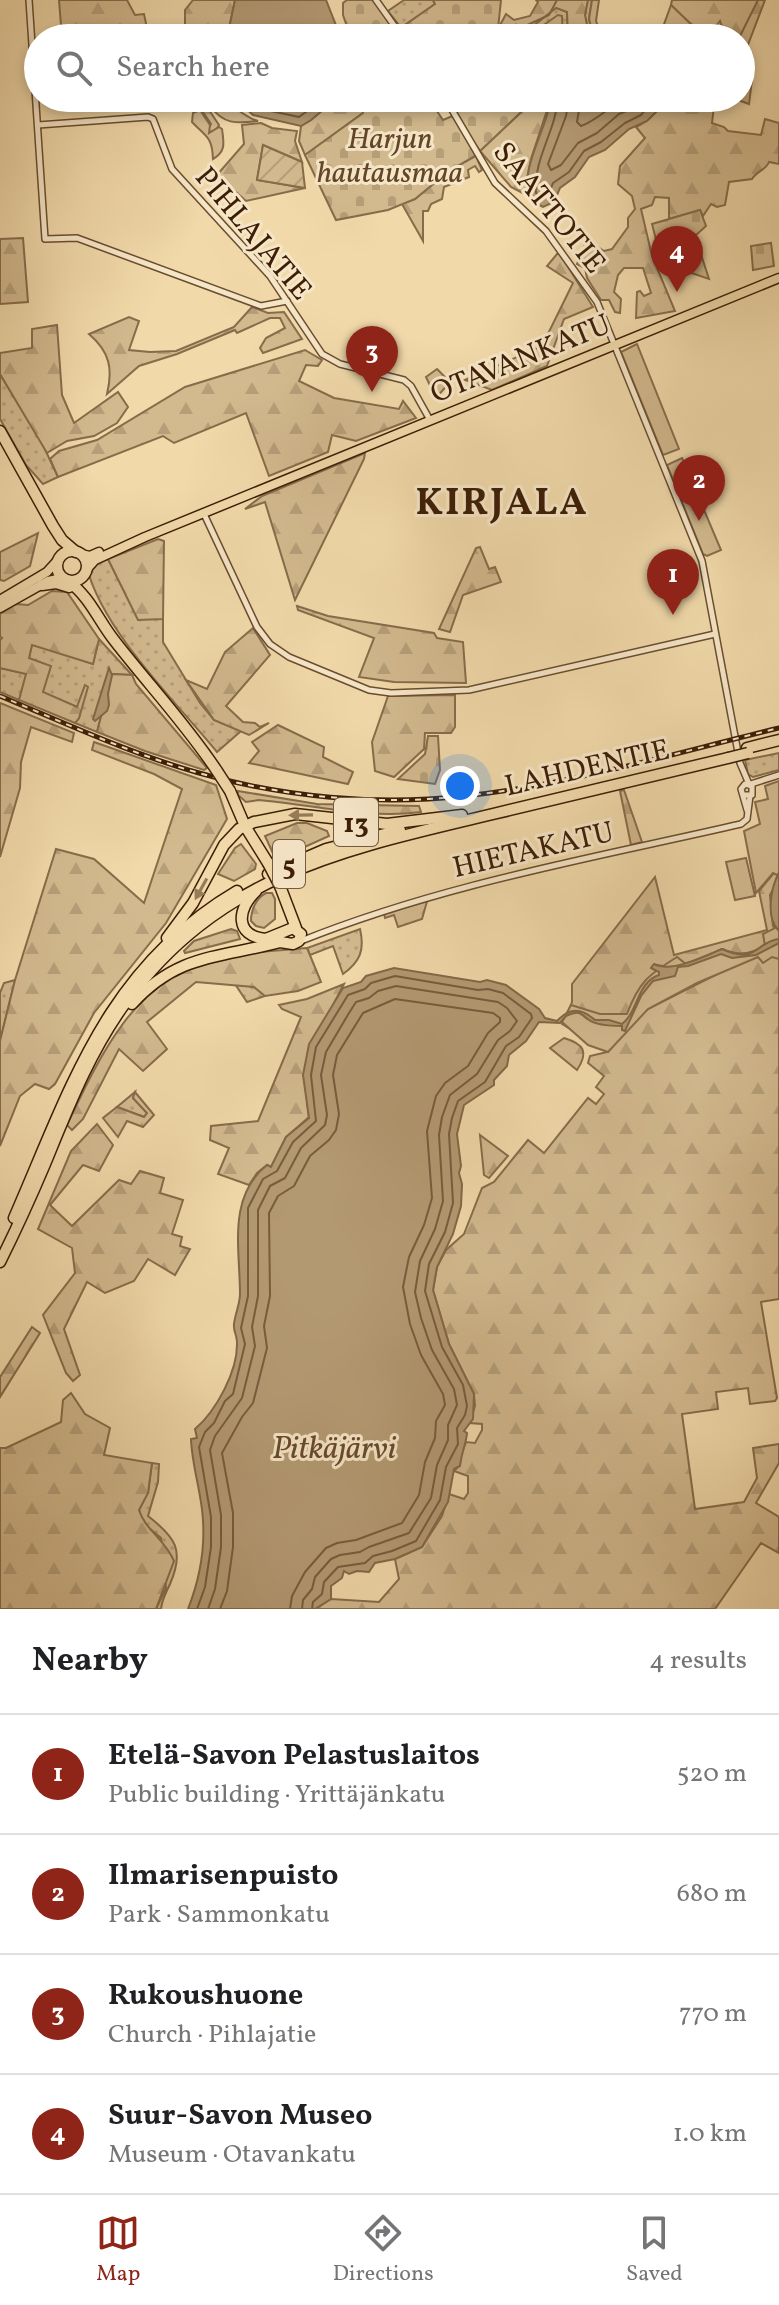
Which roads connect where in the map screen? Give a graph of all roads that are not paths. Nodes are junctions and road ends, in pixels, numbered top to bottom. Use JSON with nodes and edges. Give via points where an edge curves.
{"nodes":[{"id":1,"x":29,"y":0,"type":"edge"},
{"id":2,"x":376,"y":0,"type":"edge"},
{"id":3,"x":31,"y":24,"type":"edge"},
{"id":4,"x":393,"y":24,"type":"edge"},
{"id":5,"x":37,"y":112,"type":"edge"},
{"id":6,"x":453,"y":112,"type":"edge"},
{"id":7,"x":38,"y":125,"type":"junction"},
{"id":8,"x":779,"y":278,"type":"edge"},
{"id":9,"x":287,"y":301,"type":"junction"},
{"id":10,"x":615,"y":346,"type":"junction"},
{"id":11,"x":430,"y":420,"type":"junction"},
{"id":12,"x":0,"y":431,"type":"edge"},
{"id":13,"x":29,"y":483,"type":"junction"},
{"id":14,"x":204,"y":514,"type":"junction"},
{"id":15,"x":145,"y":537,"type":"junction"},
{"id":16,"x":79,"y":553,"type":"junction"},
{"id":17,"x":58,"y":560,"type":"junction"},
{"id":18,"x":85,"y":572,"type":"junction"},
{"id":19,"x":66,"y":580,"type":"junction"},
{"id":20,"x":42,"y":585,"type":"junction"},
{"id":21,"x":0,"y":600,"type":"edge"},
{"id":22,"x":87,"y":600,"type":"junction"},
{"id":23,"x":0,"y":608,"type":"edge"},
{"id":24,"x":715,"y":634,"type":"junction"},
{"id":25,"x":117,"y":644,"type":"junction"},
{"id":26,"x":779,"y":743,"type":"edge"},
{"id":27,"x":727,"y":755,"type":"junction"},
{"id":28,"x":740,"y":763,"type":"junction"},
{"id":29,"x":779,"y":775,"type":"edge"},
{"id":30,"x":764,"y":780,"type":"junction"},
{"id":31,"x":750,"y":784,"type":"junction"},
{"id":32,"x":741,"y":787,"type":"junction"},
{"id":33,"x":752,"y":794,"type":"junction"},
{"id":34,"x":743,"y":795,"type":"junction"},
{"id":35,"x":747,"y":810,"type":"junction"},
{"id":36,"x":462,"y":815,"type":"junction"},
{"id":37,"x":247,"y":825,"type":"junction"},
{"id":38,"x":258,"y":886,"type":"junction"},
{"id":39,"x":292,"y":930,"type":"junction"},
{"id":40,"x":320,"y":932,"type":"junction"},
{"id":41,"x":294,"y":943,"type":"junction"},
{"id":42,"x":143,"y":969,"type":"junction"},
{"id":43,"x":106,"y":1033,"type":"junction"},
{"id":44,"x":0,"y":1249,"type":"edge"},
{"id":45,"x":0,"y":1262,"type":"edge"}],
"edges":[{"from":1,"to":3,"type":"street"},
{"from":2,"to":4,"type":"street"},
{"from":5,"to":7,"type":"street"},
{"from":6,"to":10,"type":"street","name":"SAATTOTIE","via":[[495,183],[566,255],[597,302]]},
{"from":7,"to":9,"type":"street","name":"PIHLAJATIE","via":[[153,119],[172,169]]},
{"from":7,"to":9,"type":"street","via":[[45,239],[77,238],[261,306]]},
{"from":8,"to":10,"type":"main road","name":"OTAVANKATU"},
{"from":9,"to":11,"type":"street","name":"PIHLAJATIE","via":[[322,354],[340,364],[404,380]]},
{"from":10,"to":11,"type":"main road","name":"OTAVANKATU"},
{"from":10,"to":24,"type":"street","name":"SAATTOTIE","via":[[697,543]]},
{"from":11,"to":14,"type":"main road","name":"OTAVANKATU"},
{"from":12,"to":13,"type":"highway"},
{"from":13,"to":16,"type":"highway","via":[[62,540]]},
{"from":13,"to":17,"type":"highway","via":[[56,541]]},
{"from":14,"to":15,"type":"main road","name":"OTAVANKATU"},
{"from":14,"to":24,"type":"street","via":[[270,644],[369,690],[469,690]]},
{"from":15,"to":16,"type":"main road","name":"OTAVANKATU","via":[[90,556]]},
{"from":15,"to":18,"type":"main road","name":"OTAVANKATU","via":[[95,560]]},
{"from":16,"to":17,"type":"highway","via":[[66,552]]},
{"from":16,"to":18,"type":"highway","via":[[86,561]]},
{"from":17,"to":19,"type":"highway"},
{"from":17,"to":21,"type":"main road"},
{"from":18,"to":19,"type":"highway","via":[[78,580]]},
{"from":18,"to":25,"type":"highway","via":[[89,594]]},
{"from":19,"to":20,"type":"main road"},
{"from":19,"to":22,"type":"highway"},
{"from":20,"to":22,"type":"highway","via":[[67,586]]},
{"from":20,"to":23,"type":"main road"},
{"from":22,"to":25,"type":"highway"},
{"from":24,"to":28,"type":"street","name":"SAATTOTIE"},
{"from":25,"to":37,"type":"highway","bridge":true,"via":[[192,735]]},
{"from":26,"to":27,"type":"highway","name":"LAHDENTIE","number":"5","bridge":true},
{"from":27,"to":36,"type":"highway","name":"LAHDENTIE","number":"5"},
{"from":27,"to":38,"type":"highway","name":"LAHDENTIE","number":"5","via":[[320,859]]},
{"from":28,"to":31,"type":"street"},
{"from":28,"to":32,"type":"street"},
{"from":29,"to":30,"type":"street"},
{"from":30,"to":31,"type":"street"},
{"from":30,"to":33,"type":"street"},
{"from":31,"to":32,"type":"street"},
{"from":31,"to":33,"type":"street"},
{"from":32,"to":34,"type":"street"},
{"from":33,"to":34,"type":"street"},
{"from":33,"to":35,"type":"street"},
{"from":34,"to":35,"type":"street"},
{"from":35,"to":40,"type":"street","name":"HIETAKATU","via":[[741,824],[452,889]]},
{"from":36,"to":37,"type":"highway","number":"13","one_way":true,"via":[[387,824],[295,814]]},
{"from":36,"to":42,"type":"highway","name":"LAHDENTIE","number":"5","via":[[351,842],[288,864],[211,908]]},
{"from":37,"to":39,"type":"highway","bridge":true,"via":[[280,886]]},
{"from":37,"to":42,"type":"highway","one_way":true,"via":[[224,845],[193,903]]},
{"from":38,"to":39,"type":"highway","via":[[243,908],[243,926],[260,939]]},
{"from":38,"to":43,"type":"highway","name":"LAHDENTIE","number":"5","via":[[168,954]]},
{"from":39,"to":40,"type":"street","name":"HIETAKATU"},
{"from":39,"to":41,"type":"highway","via":[[286,940]]},
{"from":40,"to":41,"type":"street","name":"HIETAKATU"},
{"from":41,"to":43,"type":"highway","via":[[220,954],[181,967],[145,991]]},
{"from":42,"to":44,"type":"highway","name":"LAHDENTIE","number":"5","via":[[118,999],[84,1057]]},
{"from":43,"to":45,"type":"highway","name":"LAHDENTIE","number":"5"}]}
